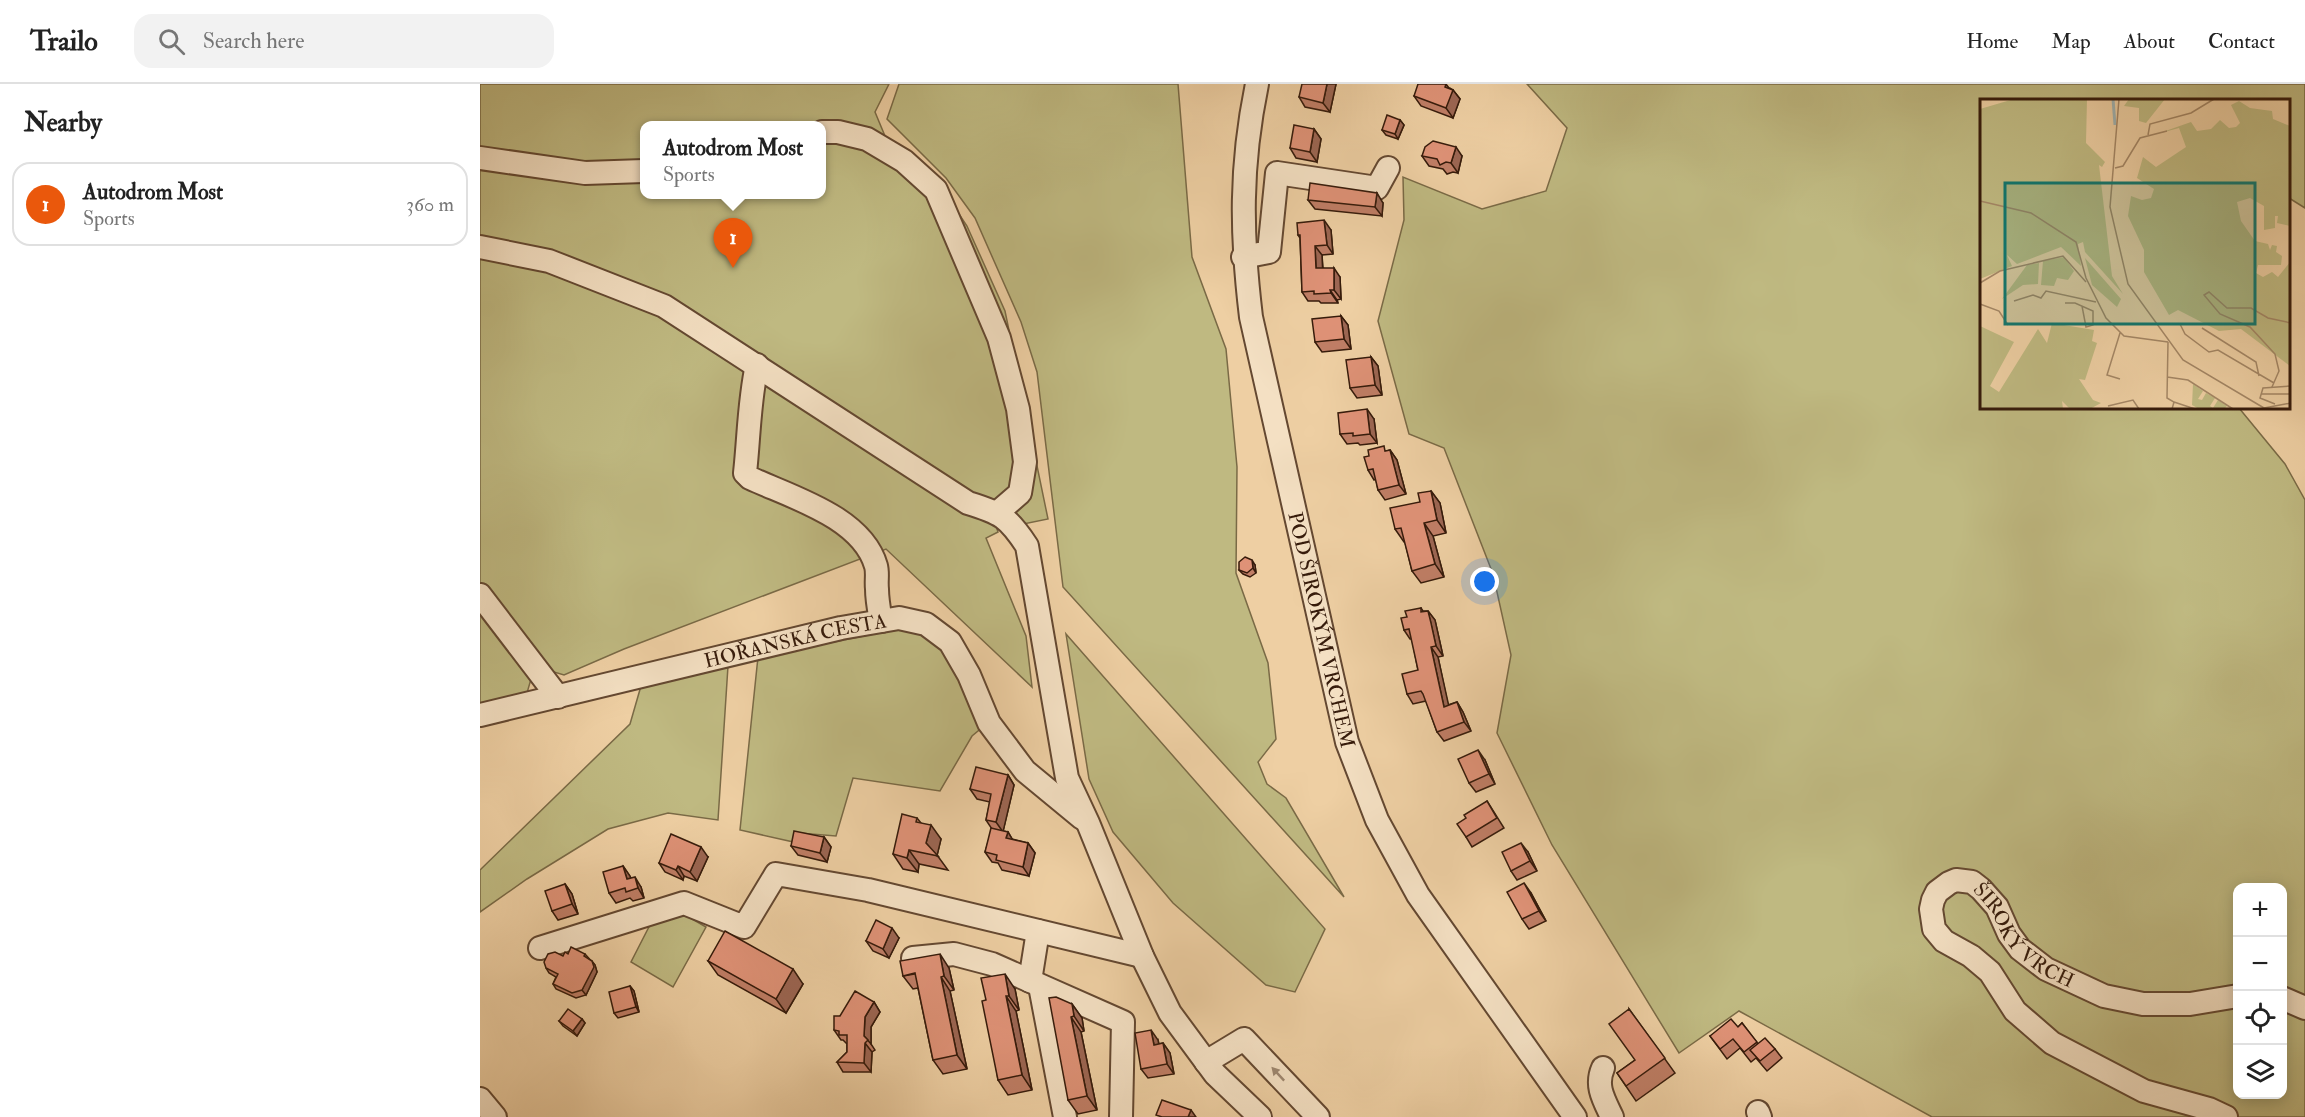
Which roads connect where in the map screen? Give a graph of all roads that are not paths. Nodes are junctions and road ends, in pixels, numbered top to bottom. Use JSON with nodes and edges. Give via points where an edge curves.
{"nodes":[{"id":1,"x":1257,"y":84,"type":"edge"},
{"id":2,"x":826,"y":132,"type":"edge"},
{"id":3,"x":480,"y":158,"type":"edge"},
{"id":4,"x":1388,"y":168,"type":"dead end"},
{"id":5,"x":640,"y":171,"type":"edge"},
{"id":6,"x":480,"y":246,"type":"edge"},
{"id":7,"x":1243,"y":257,"type":"junction"},
{"id":8,"x":757,"y":365,"type":"junction"},
{"id":9,"x":998,"y":512,"type":"junction"},
{"id":10,"x":480,"y":595,"type":"edge"},
{"id":11,"x":881,"y":621,"type":"junction"},
{"id":12,"x":558,"y":697,"type":"junction"},
{"id":13,"x":480,"y":716,"type":"edge"},
{"id":14,"x":1088,"y":823,"type":"junction"},
{"id":15,"x":1038,"y":931,"type":"junction"},
{"id":16,"x":540,"y":948,"type":"dead end"},
{"id":17,"x":1143,"y":956,"type":"junction"},
{"id":18,"x":913,"y":958,"type":"edge"},
{"id":19,"x":1035,"y":984,"type":"junction"},
{"id":20,"x":2233,"y":997,"type":"edge"},
{"id":21,"x":2287,"y":1000,"type":"edge"},
{"id":22,"x":2305,"y":1008,"type":"edge"},
{"id":23,"x":1206,"y":1062,"type":"junction"},
{"id":24,"x":1603,"y":1068,"type":"dead end"},
{"id":25,"x":480,"y":1099,"type":"edge"},
{"id":26,"x":2218,"y":1113,"type":"edge"},
{"id":27,"x":495,"y":1117,"type":"edge"},
{"id":28,"x":1065,"y":1117,"type":"edge"},
{"id":29,"x":1121,"y":1117,"type":"edge"},
{"id":30,"x":1260,"y":1117,"type":"edge"},
{"id":31,"x":1318,"y":1117,"type":"edge"},
{"id":32,"x":1575,"y":1117,"type":"edge"},
{"id":33,"x":1612,"y":1117,"type":"edge"}],
"edges":[{"from":1,"to":7,"type":"street","name":"POD ŠIROKÝM VRCHEM","via":[[1245,156]]},
{"from":2,"to":9,"type":"street","via":[[867,139],[904,161],[936,190],[999,338],[1018,409],[1025,462],[1020,493]]},
{"from":3,"to":5,"type":"street","via":[[585,173]]},
{"from":4,"to":7,"type":"street","via":[[1377,188],[1278,173],[1269,252]]},
{"from":6,"to":8,"type":"street","via":[[549,261],[664,306]]},
{"from":7,"to":32,"type":"street","name":"POD ŠIROKÝM VRCHEM","via":[[1251,317],[1344,731],[1355,764],[1377,820],[1418,895]]},
{"from":8,"to":9,"type":"street","via":[[968,502]]},
{"from":8,"to":11,"type":"street","via":[[750,397],[745,473],[817,507],[867,545],[877,567]]},
{"from":9,"to":14,"type":"street","via":[[1014,526],[1027,546],[1067,778]]},
{"from":10,"to":12,"type":"street"},
{"from":11,"to":12,"type":"street","name":"HOŘANSKÁ CESTA"},
{"from":11,"to":14,"type":"street","name":"HOŘANSKÁ CESTA","via":[[899,618],[926,624],[950,642],[989,723],[1025,771]]},
{"from":12,"to":13,"type":"street","name":"HOŘANSKÁ CESTA"},
{"from":14,"to":17,"type":"street","name":"HOŘANSKÁ CESTA"},
{"from":15,"to":16,"type":"street","via":[[868,890],[776,874],[744,927],[684,903]]},
{"from":15,"to":17,"type":"street"},
{"from":15,"to":19,"type":"street"},
{"from":17,"to":23,"type":"street","name":"HOŘANSKÁ CESTA","via":[[1170,1013]]},
{"from":18,"to":19,"type":"street","via":[[954,954],[992,964]]},
{"from":19,"to":28,"type":"street"},
{"from":19,"to":29,"type":"street","via":[[1123,1022]]},
{"from":20,"to":26,"type":"street","name":"ŠIROKÝ VRCH","via":[[2190,1004],[2143,1004],[2104,996],[2046,969],[2020,949],[1997,907],[1972,882],[1949,882],[1933,900],[1934,929],[1944,941],[1990,972],[2015,1011],[2052,1043],[2144,1091]]},
{"from":21,"to":22,"type":"street"},
{"from":23,"to":30,"type":"street","name":"HOŘANSKÁ CESTA"},
{"from":31,"to":23,"type":"street","one_way":true,"via":[[1244,1039]]},
{"from":24,"to":33,"type":"street","via":[[1600,1093]]},
{"from":25,"to":27,"type":"street"}]}
